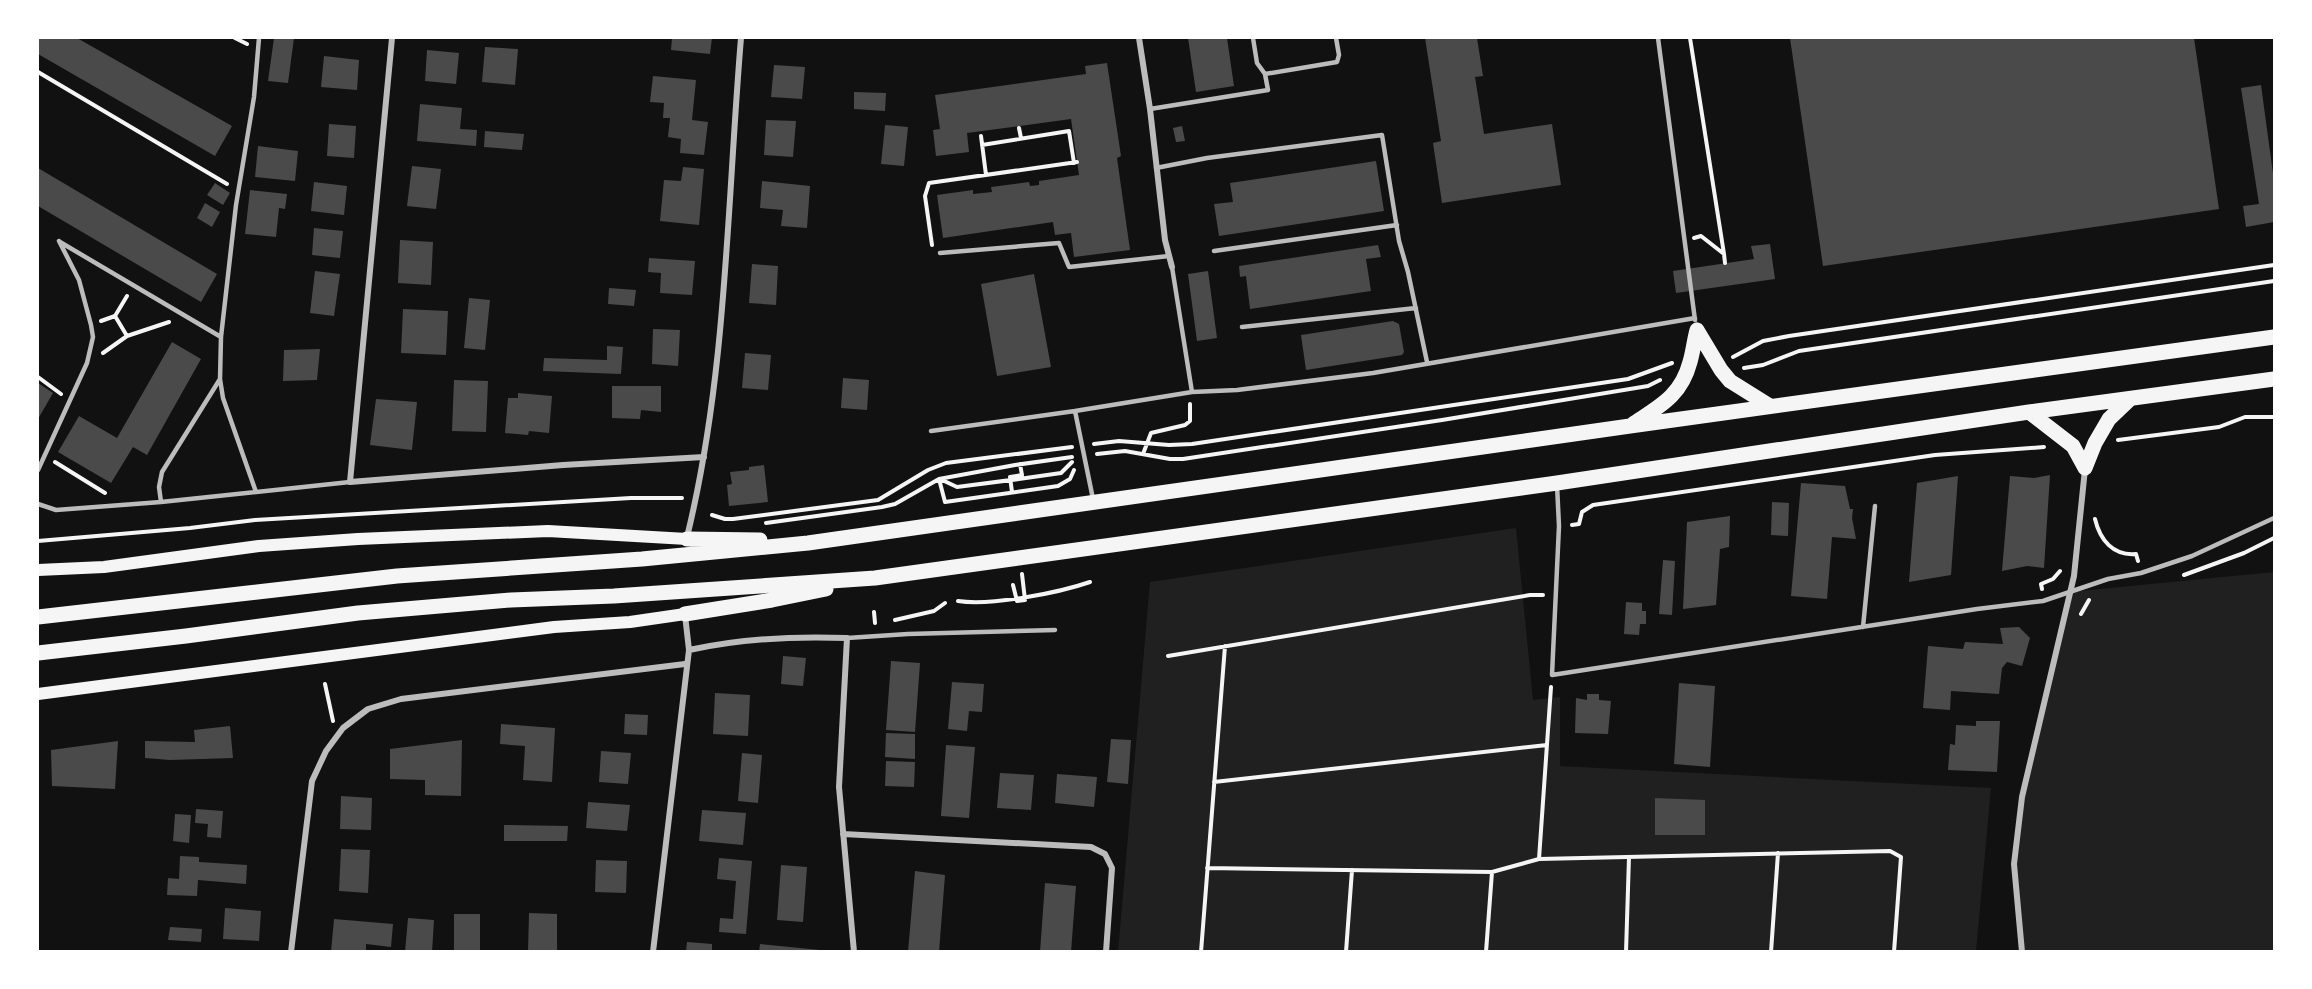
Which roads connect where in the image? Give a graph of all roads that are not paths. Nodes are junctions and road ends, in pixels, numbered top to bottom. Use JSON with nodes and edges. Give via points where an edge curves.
{"nodes":[{"id":1,"x":260,"y":38,"type":"edge"},
{"id":2,"x":392,"y":38,"type":"edge"},
{"id":3,"x":741,"y":38,"type":"edge"},
{"id":4,"x":1139,"y":38,"type":"edge"},
{"id":5,"x":1253,"y":38,"type":"edge"},
{"id":6,"x":1336,"y":38,"type":"edge"},
{"id":7,"x":1658,"y":38,"type":"edge"},
{"id":8,"x":1265,"y":74,"type":"junction"},
{"id":9,"x":1150,"y":109,"type":"junction"},
{"id":10,"x":1156,"y":168,"type":"junction"},
{"id":11,"x":1397,"y":225,"type":"junction"},
{"id":12,"x":1214,"y":251,"type":"dead end"},
{"id":13,"x":940,"y":254,"type":"road end"},
{"id":14,"x":1169,"y":256,"type":"junction"},
{"id":15,"x":1172,"y":267,"type":"joint"},
{"id":16,"x":1416,"y":308,"type":"junction"},
{"id":17,"x":1696,"y":324,"type":"junction"},
{"id":18,"x":1242,"y":327,"type":"dead end"},
{"id":19,"x":220,"y":337,"type":"junction"},
{"id":20,"x":2274,"y":337,"type":"edge"},
{"id":21,"x":1427,"y":362,"type":"junction"},
{"id":22,"x":220,"y":379,"type":"junction"},
{"id":23,"x":2274,"y":379,"type":"edge"},
{"id":24,"x":1192,"y":392,"type":"junction"},
{"id":25,"x":2130,"y":399,"type":"junction"},
{"id":26,"x":1770,"y":406,"type":"junction"},
{"id":27,"x":1075,"y":411,"type":"junction"},
{"id":28,"x":2029,"y":412,"type":"junction"},
{"id":29,"x":1630,"y":426,"type":"junction"},
{"id":30,"x":930,"y":431,"type":"dead end"},
{"id":31,"x":704,"y":457,"type":"junction"},
{"id":32,"x":2085,"y":468,"type":"junction"},
{"id":33,"x":38,"y":470,"type":"edge"},
{"id":34,"x":350,"y":482,"type":"junction"},
{"id":35,"x":1557,"y":483,"type":"junction"},
{"id":36,"x":256,"y":492,"type":"junction"},
{"id":37,"x":160,"y":502,"type":"junction"},
{"id":38,"x":1093,"y":502,"type":"junction"},
{"id":39,"x":38,"y":504,"type":"edge"},
{"id":40,"x":1875,"y":506,"type":"dead end"},
{"id":41,"x":2274,"y":518,"type":"edge"},
{"id":42,"x":687,"y":539,"type":"junction"},
{"id":43,"x":808,"y":543,"type":"junction"},
{"id":44,"x":38,"y":570,"type":"edge"},
{"id":45,"x":875,"y":578,"type":"junction"},
{"id":46,"x":2070,"y":593,"type":"junction"},
{"id":47,"x":684,"y":614,"type":"junction"},
{"id":48,"x":38,"y":617,"type":"edge"},
{"id":49,"x":1863,"y":627,"type":"junction"},
{"id":50,"x":1055,"y":630,"type":"dead end"},
{"id":51,"x":847,"y":638,"type":"junction"},
{"id":52,"x":689,"y":650,"type":"junction"},
{"id":53,"x":38,"y":653,"type":"edge"},
{"id":54,"x":685,"y":664,"type":"junction"},
{"id":55,"x":38,"y":694,"type":"edge"},
{"id":56,"x":843,"y":834,"type":"junction"},
{"id":57,"x":291,"y":951,"type":"edge"},
{"id":58,"x":653,"y":951,"type":"edge"},
{"id":59,"x":854,"y":951,"type":"edge"},
{"id":60,"x":1106,"y":951,"type":"edge"},
{"id":61,"x":2022,"y":951,"type":"edge"}],
"edges":[{"from":1,"to":19,"type":"lane"},
{"from":2,"to":34,"type":"street"},
{"from":3,"to":31,"type":"street","via":[[721,321]]},
{"from":4,"to":9,"type":"street"},
{"from":5,"to":8,"type":"lane","via":[[1257,63]]},
{"from":6,"to":8,"type":"lane","via":[[1340,55],[1337,62]]},
{"from":7,"to":17,"type":"lane"},
{"from":8,"to":9,"type":"lane","via":[[1268,90]]},
{"from":9,"to":10,"type":"street"},
{"from":10,"to":11,"type":"lane","via":[[1382,135]]},
{"from":10,"to":14,"type":"street"},
{"from":11,"to":12,"type":"lane"},
{"from":11,"to":16,"type":"lane"},
{"from":13,"to":14,"type":"lane","via":[[1059,243],[1069,267]]},
{"from":14,"to":15,"type":"street"},
{"from":15,"to":24,"type":"lane"},
{"from":16,"to":18,"type":"lane"},
{"from":16,"to":21,"type":"lane"},
{"from":17,"to":21,"type":"lane"},
{"from":17,"to":26,"type":"highway","via":[[1730,381]]},
{"from":17,"to":29,"type":"highway","via":[[1691,359],[1678,390]]},
{"from":19,"to":22,"type":"lane"},
{"from":19,"to":33,"type":"lane","via":[[59,241],[79,280],[93,338],[87,363]]},
{"from":20,"to":26,"type":"highway"},
{"from":21,"to":24,"type":"lane","via":[[1373,373]]},
{"from":22,"to":36,"type":"lane"},
{"from":22,"to":37,"type":"lane","via":[[162,472]]},
{"from":23,"to":25,"type":"highway"},
{"from":24,"to":27,"type":"lane"},
{"from":25,"to":28,"type":"highway"},
{"from":25,"to":32,"type":"highway","via":[[2109,419]]},
{"from":26,"to":29,"type":"highway"},
{"from":27,"to":30,"type":"lane"},
{"from":27,"to":38,"type":"lane"},
{"from":28,"to":32,"type":"highway","via":[[2073,446]]},
{"from":28,"to":35,"type":"highway"},
{"from":29,"to":38,"type":"highway"},
{"from":31,"to":34,"type":"street"},
{"from":31,"to":42,"type":"street"},
{"from":32,"to":46,"type":"street"},
{"from":34,"to":36,"type":"lane"},
{"from":35,"to":45,"type":"highway"},
{"from":35,"to":49,"type":"lane","via":[[1559,526],[1552,675]]},
{"from":36,"to":37,"type":"lane"},
{"from":37,"to":39,"type":"lane","via":[[56,510]]},
{"from":38,"to":43,"type":"highway"},
{"from":40,"to":49,"type":"lane"},
{"from":41,"to":46,"type":"lane","via":[[2212,548]]},
{"from":42,"to":43,"type":"highway"},
{"from":42,"to":44,"type":"main road","via":[[548,531],[370,538],[259,546],[104,567]]},
{"from":43,"to":48,"type":"highway","via":[[397,576]]},
{"from":45,"to":47,"type":"highway"},
{"from":45,"to":53,"type":"highway","via":[[358,613]]},
{"from":46,"to":49,"type":"lane","via":[[2043,601]]},
{"from":46,"to":61,"type":"street","via":[[2022,797],[2014,864]]},
{"from":47,"to":52,"type":"street"},
{"from":47,"to":55,"type":"main road","via":[[554,627]]},
{"from":50,"to":51,"type":"lane"},
{"from":51,"to":52,"type":"street","via":[[745,642]]},
{"from":51,"to":56,"type":"street","via":[[838,787]]},
{"from":52,"to":54,"type":"street"},
{"from":54,"to":57,"type":"street","via":[[400,699],[368,709],[343,728],[326,751],[312,781]]},
{"from":54,"to":58,"type":"street"},
{"from":56,"to":59,"type":"street"},
{"from":56,"to":60,"type":"street","via":[[1091,847],[1105,854],[1112,868]]}]}
